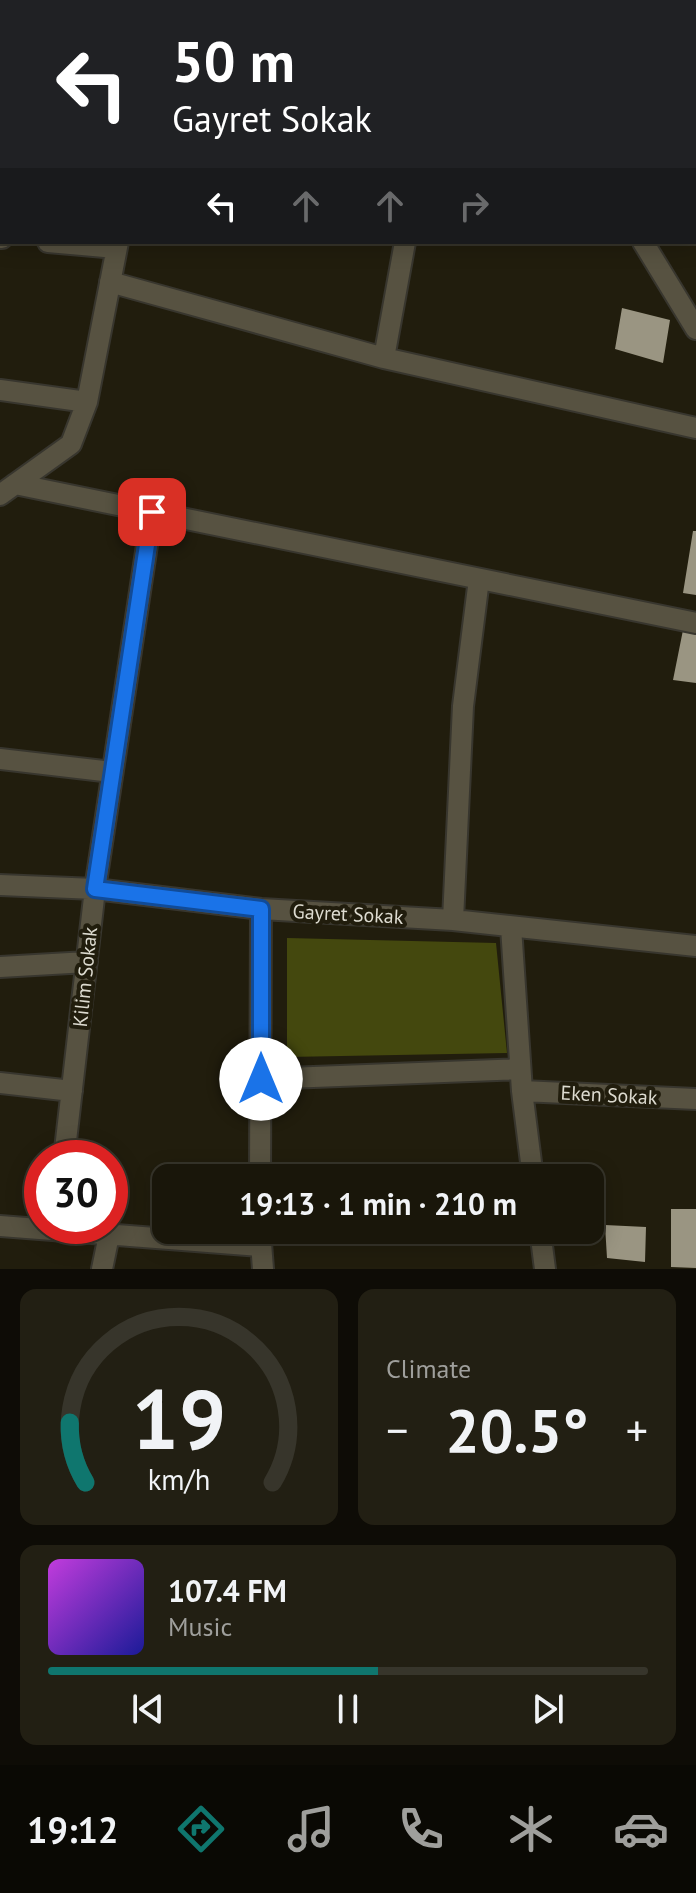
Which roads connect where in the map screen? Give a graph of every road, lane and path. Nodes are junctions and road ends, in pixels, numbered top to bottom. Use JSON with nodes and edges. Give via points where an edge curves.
{"nodes":[{"id":1,"x":94,"y":244,"type":"edge"},
{"id":2,"x":405,"y":244,"type":"edge"},
{"id":3,"x":644,"y":244,"type":"edge"},
{"id":4,"x":117,"y":245,"type":"edge"},
{"id":5,"x":110,"y":282,"type":"junction"},
{"id":6,"x":696,"y":329,"type":"edge"},
{"id":7,"x":384,"y":358,"type":"junction"},
{"id":8,"x":0,"y":390,"type":"edge"},
{"id":9,"x":87,"y":402,"type":"junction"},
{"id":10,"x":696,"y":428,"type":"edge"},
{"id":11,"x":8,"y":490,"type":"edge"},
{"id":12,"x":152,"y":512,"type":"junction"},
{"id":13,"x":479,"y":579,"type":"junction"},
{"id":14,"x":696,"y":623,"type":"edge"},
{"id":15,"x":0,"y":759,"type":"edge"},
{"id":16,"x":112,"y":772,"type":"junction"},
{"id":17,"x":0,"y":885,"type":"edge"},
{"id":18,"x":95,"y":889,"type":"junction"},
{"id":19,"x":261,"y":909,"type":"junction"},
{"id":20,"x":453,"y":920,"type":"junction"},
{"id":21,"x":511,"y":927,"type":"junction"},
{"id":22,"x":696,"y":946,"type":"edge"},
{"id":23,"x":87,"y":962,"type":"junction"},
{"id":24,"x":0,"y":967,"type":"edge"},
{"id":25,"x":520,"y":1069,"type":"junction"},
{"id":26,"x":261,"y":1079,"type":"junction"},
{"id":27,"x":0,"y":1083,"type":"edge"},
{"id":28,"x":72,"y":1091,"type":"junction"},
{"id":29,"x":522,"y":1091,"type":"junction"},
{"id":30,"x":696,"y":1099,"type":"edge"},
{"id":31,"x":66,"y":1140,"type":"edge"},
{"id":32,"x":260,"y":1164,"type":"edge"},
{"id":33,"x":531,"y":1164,"type":"edge"},
{"id":34,"x":0,"y":1226,"type":"edge"},
{"id":35,"x":24,"y":1227,"type":"edge"},
{"id":36,"x":128,"y":1235,"type":"edge"},
{"id":37,"x":152,"y":1236,"type":"edge"},
{"id":38,"x":107,"y":1244,"type":"edge"},
{"id":39,"x":261,"y":1244,"type":"edge"},
{"id":40,"x":542,"y":1244,"type":"edge"},
{"id":41,"x":102,"y":1269,"type":"edge"},
{"id":42,"x":263,"y":1269,"type":"edge"},
{"id":43,"x":545,"y":1269,"type":"edge"}],
"edges":[{"from":1,"to":4,"type":"street"},
{"from":2,"to":7,"type":"street"},
{"from":3,"to":6,"type":"street"},
{"from":4,"to":5,"type":"street"},
{"from":5,"to":7,"type":"street"},
{"from":5,"to":9,"type":"street"},
{"from":7,"to":10,"type":"street"},
{"from":8,"to":9,"type":"street"},
{"from":9,"to":11,"type":"street","via":[[71,444]]},
{"from":11,"to":12,"type":"street"},
{"from":12,"to":13,"type":"street"},
{"from":12,"to":16,"type":"street","name":"Kilim Sokak"},
{"from":13,"to":14,"type":"street"},
{"from":13,"to":20,"type":"street","via":[[463,706]]},
{"from":15,"to":16,"type":"street"},
{"from":16,"to":18,"type":"street","name":"Kilim Sokak"},
{"from":17,"to":18,"type":"street","name":"Gayret Sokak"},
{"from":18,"to":19,"type":"street","name":"Gayret Sokak"},
{"from":18,"to":23,"type":"street","name":"Kilim Sokak"},
{"from":19,"to":20,"type":"street","name":"Gayret Sokak"},
{"from":19,"to":26,"type":"street"},
{"from":20,"to":21,"type":"street","name":"Gayret Sokak"},
{"from":21,"to":22,"type":"street","name":"Gayret Sokak"},
{"from":21,"to":25,"type":"street"},
{"from":23,"to":24,"type":"street"},
{"from":23,"to":28,"type":"street","name":"Kilim Sokak"},
{"from":25,"to":26,"type":"street"},
{"from":25,"to":29,"type":"street"},
{"from":26,"to":32,"type":"street"},
{"from":27,"to":28,"type":"street"},
{"from":28,"to":31,"type":"street","name":"Kilim Sokak"},
{"from":29,"to":30,"type":"street","name":"Eken Sokak"},
{"from":29,"to":33,"type":"street"},
{"from":34,"to":35,"type":"street"},
{"from":36,"to":37,"type":"street"},
{"from":38,"to":41,"type":"street"},
{"from":39,"to":42,"type":"street"},
{"from":40,"to":43,"type":"street"}]}
